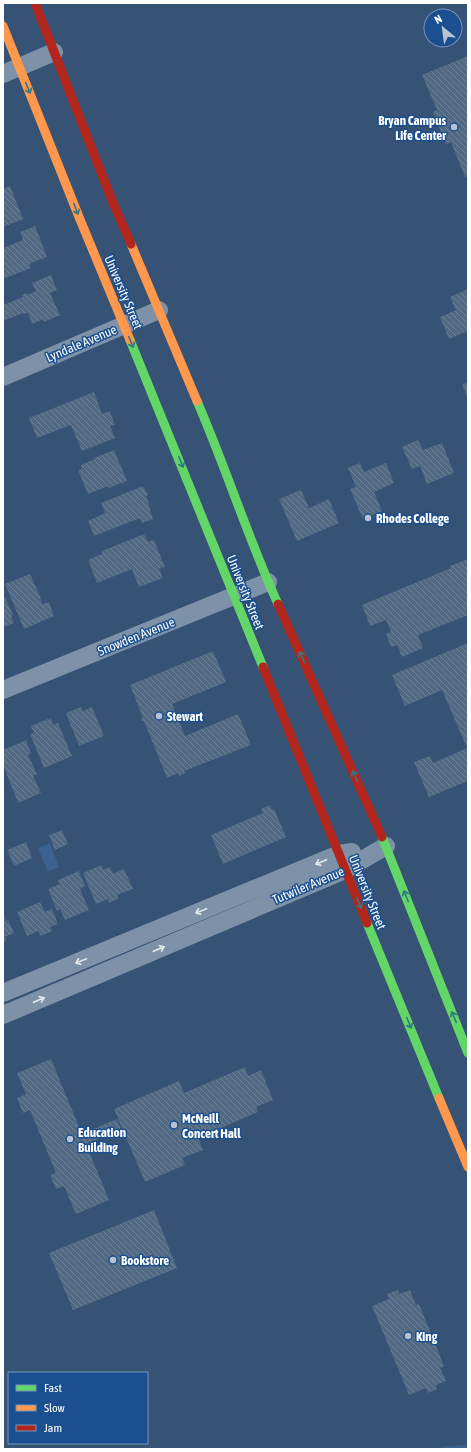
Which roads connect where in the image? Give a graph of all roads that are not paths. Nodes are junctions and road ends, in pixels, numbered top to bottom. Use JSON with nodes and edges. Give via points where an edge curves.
{"nodes":[{"id":1,"x":35,"y":3,"type":"edge"},
{"id":2,"x":3,"y":26,"type":"edge"},
{"id":3,"x":54,"y":52,"type":"junction"},
{"id":4,"x":11,"y":70,"type":"edge"},
{"id":5,"x":158,"y":310,"type":"junction"},
{"id":6,"x":124,"y":325,"type":"junction"},
{"id":7,"x":3,"y":377,"type":"edge"},
{"id":8,"x":268,"y":582,"type":"junction"},
{"id":9,"x":234,"y":596,"type":"junction"},
{"id":10,"x":3,"y":690,"type":"edge"},
{"id":11,"x":386,"y":846,"type":"junction"},
{"id":12,"x":342,"y":862,"type":"junction"},
{"id":13,"x":54,"y":972,"type":"junction"},
{"id":14,"x":61,"y":991,"type":"junction"},
{"id":15,"x":3,"y":993,"type":"edge"},
{"id":16,"x":3,"y":1015,"type":"edge"},
{"id":17,"x":468,"y":1053,"type":"edge"},
{"id":18,"x":468,"y":1167,"type":"edge"}],
"edges":[{"from":1,"to":3,"type":"main road","name":"University Street"},
{"from":2,"to":4,"type":"main road","name":"University Street"},
{"from":3,"to":4,"type":"street"},
{"from":3,"to":5,"type":"main road","name":"University Street"},
{"from":4,"to":6,"type":"main road","name":"University Street","one_way":true,"via":[[79,217]]},
{"from":5,"to":6,"type":"street","name":"Lyndale Avenue"},
{"from":5,"to":8,"type":"main road","name":"University Street","via":[[218,450]]},
{"from":6,"to":7,"type":"street","name":"Lyndale Avenue"},
{"from":6,"to":9,"type":"main road","name":"University Street","one_way":true},
{"from":8,"to":9,"type":"street","name":"Snowden Avenue"},
{"from":11,"to":8,"type":"main road","name":"University Street","one_way":true},
{"from":9,"to":10,"type":"street","name":"Snowden Avenue"},
{"from":9,"to":12,"type":"main road","name":"University Street"},
{"from":11,"to":12,"type":"street","name":"Tutwiler Avenue"},
{"from":17,"to":11,"type":"main road","name":"University Street","one_way":true},
{"from":12,"to":13,"type":"street","name":"Tutwiler Avenue","one_way":true},
{"from":14,"to":12,"type":"street","name":"Tutwiler Avenue","one_way":true},
{"from":12,"to":18,"type":"main road","name":"University Street","one_way":true,"via":[[460,1138]]},
{"from":13,"to":14,"type":"street"},
{"from":13,"to":15,"type":"street","name":"Tutwiler Avenue"},
{"from":16,"to":14,"type":"street","name":"Tutwiler Avenue","one_way":true}]}
